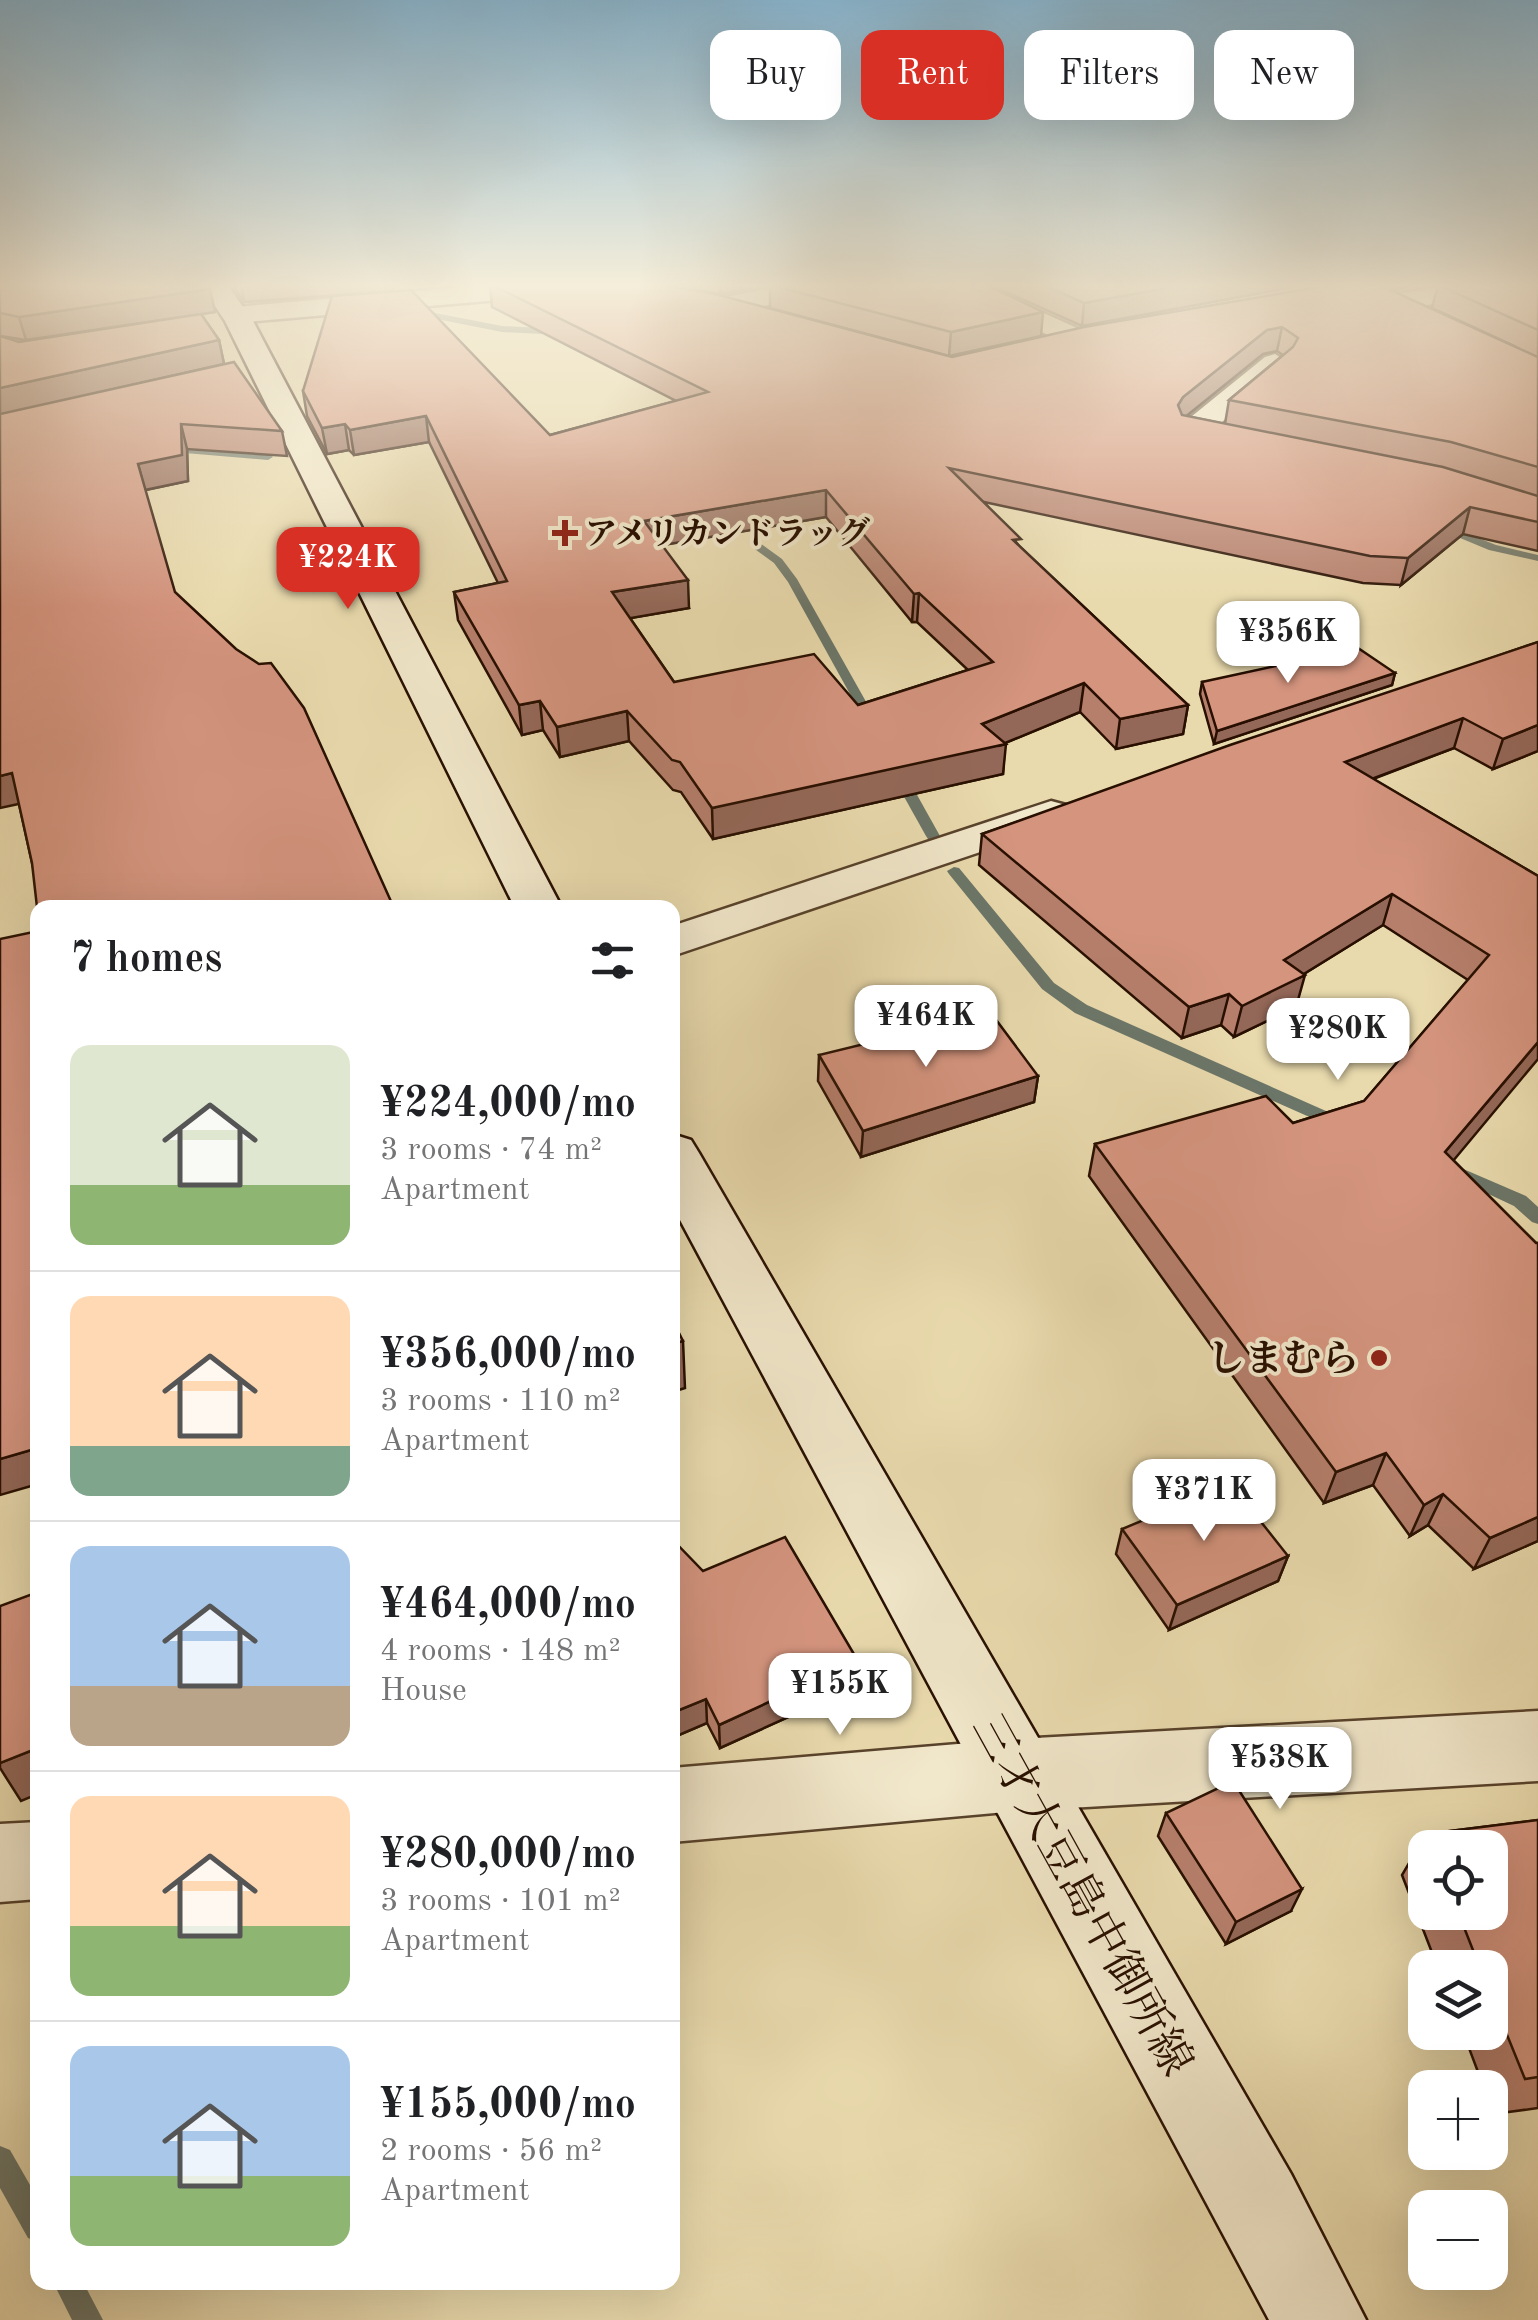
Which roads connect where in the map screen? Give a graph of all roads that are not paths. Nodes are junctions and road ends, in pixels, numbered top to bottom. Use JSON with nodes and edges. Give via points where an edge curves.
{"nodes":[{"id":1,"x":262,"y":391,"type":"edge"},
{"id":2,"x":1241,"y":391,"type":"edge"},
{"id":3,"x":1269,"y":447,"type":"edge"},
{"id":4,"x":1084,"y":803,"type":"edge"},
{"id":5,"x":535,"y":900,"type":"edge"},
{"id":6,"x":680,"y":939,"type":"edge"},
{"id":7,"x":680,"y":1168,"type":"edge"},
{"id":8,"x":1538,"y":1746,"type":"edge"},
{"id":9,"x":1017,"y":1776,"type":"junction"},
{"id":10,"x":680,"y":1804,"type":"edge"},
{"id":11,"x":30,"y":1861,"type":"edge"},
{"id":12,"x":0,"y":1863,"type":"edge"},
{"id":13,"x":1319,"y":2320,"type":"edge"}],
"edges":[{"from":1,"to":5,"type":"street"},
{"from":2,"to":3,"type":"street","via":[[1192,432]]},
{"from":4,"to":6,"type":"street"},
{"from":7,"to":9,"type":"street","name":"三才大豆島中御所線"},
{"from":8,"to":9,"type":"street"},
{"from":9,"to":10,"type":"street"},
{"from":9,"to":13,"type":"street","name":"三才大豆島中御所線"},
{"from":11,"to":12,"type":"street"}]}
